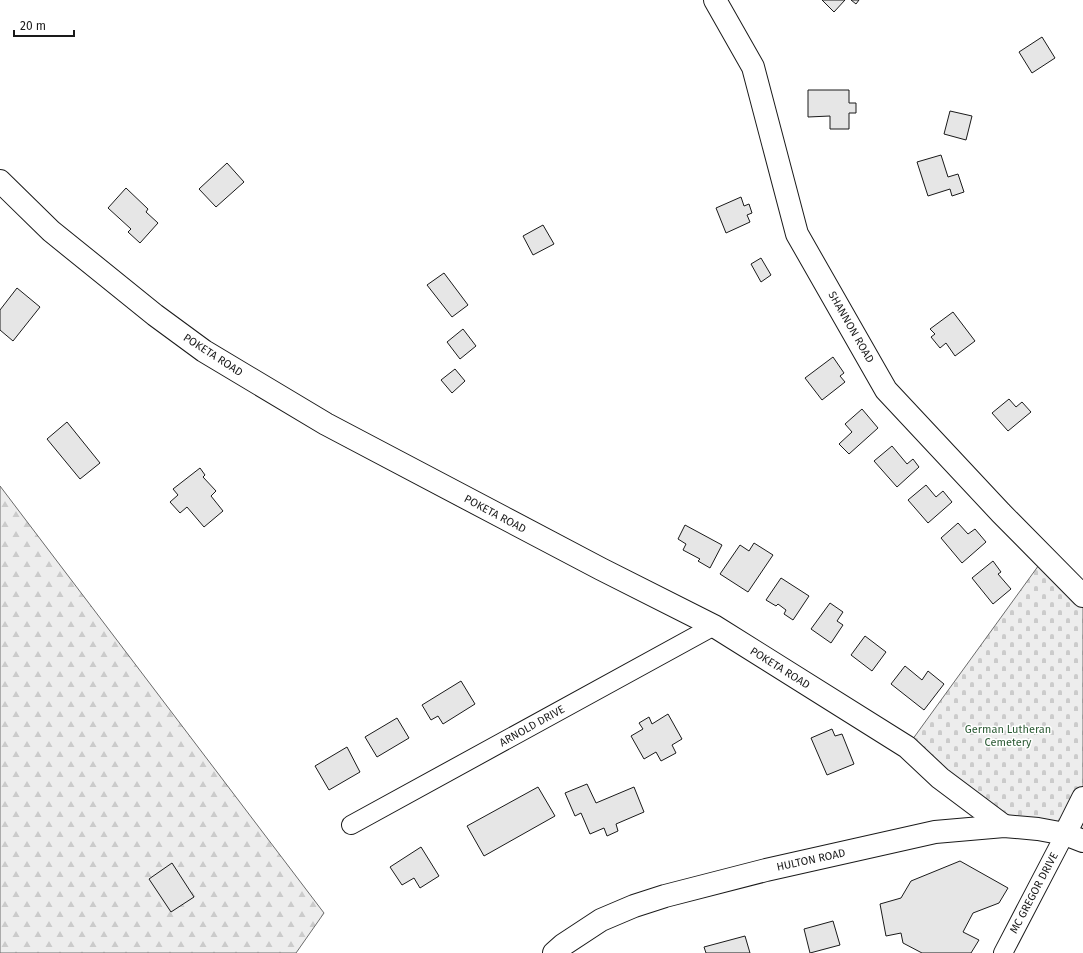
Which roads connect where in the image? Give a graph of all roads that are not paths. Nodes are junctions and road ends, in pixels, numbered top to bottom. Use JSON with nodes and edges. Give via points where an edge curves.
{"nodes":[{"id":1,"x":715,"y":0,"type":"edge"},
{"id":2,"x":0,"y":181,"type":"edge"},
{"id":3,"x":1083,"y":596,"type":"edge"},
{"id":4,"x":714,"y":626,"type":"junction"},
{"id":5,"x":1083,"y":798,"type":"edge"},
{"id":6,"x":351,"y":825,"type":"dead end"},
{"id":7,"x":1004,"y":826,"type":"junction"},
{"id":8,"x":1074,"y":837,"type":"edge"},
{"id":9,"x":554,"y":953,"type":"edge"},
{"id":10,"x":1003,"y":953,"type":"edge"}],
"edges":[{"from":1,"to":3,"type":"street","name":"SHANNON ROAD","via":[[752,67],[797,234],[886,390]]},
{"from":2,"to":4,"type":"street","name":"POKETA ROAD","via":[[51,231],[204,351],[326,424],[601,570]]},
{"from":4,"to":6,"type":"street","name":"ARNOLD DRIVE"},
{"from":4,"to":7,"type":"street","name":"POKETA ROAD","via":[[907,747],[940,778]]},
{"from":5,"to":8,"type":"street"},
{"from":7,"to":8,"type":"street","name":"HULTON ROAD","via":[[1038,829]]},
{"from":7,"to":9,"type":"street","name":"HULTON ROAD","via":[[935,832],[766,870],[665,896],[601,920]]},
{"from":8,"to":10,"type":"street","name":"MC GREGOR DRIVE"}]}
